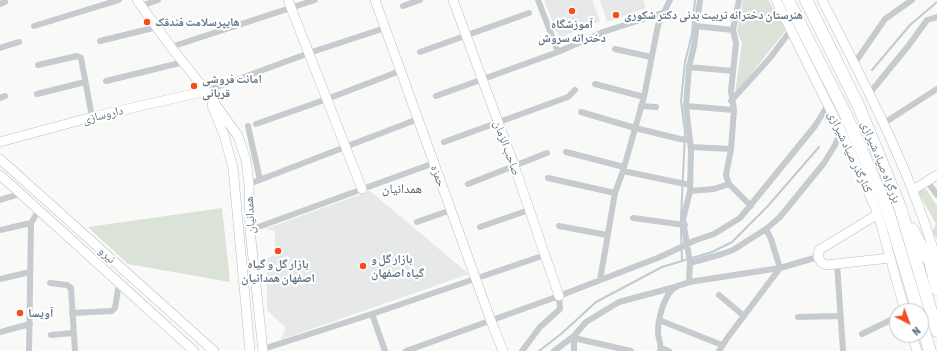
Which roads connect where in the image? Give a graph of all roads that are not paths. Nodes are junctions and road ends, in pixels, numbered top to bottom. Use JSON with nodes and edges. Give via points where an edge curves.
{"nodes":[{"id":1,"x":119,"y":0,"type":"edge"},
{"id":2,"x":158,"y":0,"type":"edge"},
{"id":3,"x":315,"y":0,"type":"edge"},
{"id":4,"x":376,"y":0,"type":"edge"},
{"id":5,"x":420,"y":0,"type":"edge"},
{"id":6,"x":453,"y":0,"type":"edge"},
{"id":7,"x":538,"y":0,"type":"edge"},
{"id":8,"x":670,"y":0,"type":"edge"},
{"id":9,"x":700,"y":0,"type":"edge"},
{"id":10,"x":739,"y":0,"type":"edge"},
{"id":11,"x":776,"y":0,"type":"edge"},
{"id":12,"x":788,"y":0,"type":"edge"},
{"id":13,"x":806,"y":0,"type":"edge"},
{"id":14,"x":822,"y":0,"type":"edge"},
{"id":15,"x":912,"y":0,"type":"edge"},
{"id":16,"x":139,"y":3,"type":"edge"},
{"id":17,"x":290,"y":4,"type":"edge"},
{"id":18,"x":403,"y":6,"type":"dead end"},
{"id":19,"x":665,"y":12,"type":"junction"},
{"id":20,"x":529,"y":13,"type":"dead end"},
{"id":21,"x":937,"y":17,"type":"edge"},
{"id":22,"x":34,"y":26,"type":"dead end"},
{"id":23,"x":696,"y":26,"type":"junction"},
{"id":24,"x":157,"y":27,"type":"junction"},
{"id":25,"x":385,"y":28,"type":"junction"},
{"id":26,"x":733,"y":30,"type":"junction"},
{"id":27,"x":791,"y":30,"type":"junction"},
{"id":28,"x":465,"y":35,"type":"junction"},
{"id":29,"x":100,"y":41,"type":"dead end"},
{"id":30,"x":19,"y":42,"type":"dead end"},
{"id":31,"x":172,"y":47,"type":"junction"},
{"id":32,"x":0,"y":48,"type":"edge"},
{"id":33,"x":615,"y":49,"type":"dead end"},
{"id":34,"x":420,"y":52,"type":"dead end"},
{"id":35,"x":558,"y":52,"type":"junction"},
{"id":36,"x":309,"y":53,"type":"junction"},
{"id":37,"x":652,"y":57,"type":"junction"},
{"id":38,"x":184,"y":62,"type":"junction"},
{"id":39,"x":854,"y":64,"type":"junction"},
{"id":40,"x":38,"y":65,"type":"dead end"},
{"id":41,"x":689,"y":67,"type":"junction"},
{"id":42,"x":400,"y":71,"type":"junction"},
{"id":43,"x":734,"y":71,"type":"junction"},
{"id":44,"x":482,"y":79,"type":"junction"},
{"id":45,"x":106,"y":81,"type":"dead end"},
{"id":46,"x":85,"y":82,"type":"junction"},
{"id":47,"x":595,"y":84,"type":"dead end"},
{"id":48,"x":575,"y":90,"type":"dead end"},
{"id":49,"x":937,"y":90,"type":"edge"},
{"id":50,"x":206,"y":91,"type":"junction"},
{"id":51,"x":37,"y":94,"type":"dead end"},
{"id":52,"x":869,"y":94,"type":"junction"},
{"id":53,"x":436,"y":96,"type":"dead end"},
{"id":54,"x":644,"y":97,"type":"junction"},
{"id":55,"x":327,"y":99,"type":"junction"},
{"id":56,"x":731,"y":101,"type":"junction"},
{"id":57,"x":828,"y":105,"type":"junction"},
{"id":58,"x":642,"y":106,"type":"junction"},
{"id":59,"x":686,"y":106,"type":"junction"},
{"id":60,"x":656,"y":107,"type":"dead end"},
{"id":61,"x":734,"y":110,"type":"junction"},
{"id":62,"x":581,"y":112,"type":"dead end"},
{"id":63,"x":92,"y":117,"type":"junction"},
{"id":64,"x":418,"y":119,"type":"junction"},
{"id":65,"x":498,"y":123,"type":"junction"},
{"id":66,"x":884,"y":123,"type":"junction"},
{"id":67,"x":256,"y":124,"type":"dead end"},
{"id":68,"x":248,"y":126,"type":"dead end"},
{"id":69,"x":635,"y":128,"type":"junction"},
{"id":70,"x":840,"y":130,"type":"junction"},
{"id":71,"x":0,"y":142,"type":"edge"},
{"id":72,"x":444,"y":142,"type":"dead end"},
{"id":73,"x":690,"y":143,"type":"junction"},
{"id":74,"x":346,"y":148,"type":"junction"},
{"id":75,"x":731,"y":148,"type":"junction"},
{"id":76,"x":566,"y":152,"type":"dead end"},
{"id":77,"x":547,"y":153,"type":"dead end"},
{"id":78,"x":0,"y":159,"type":"edge"},
{"id":79,"x":434,"y":163,"type":"junction"},
{"id":80,"x":514,"y":165,"type":"junction"},
{"id":81,"x":624,"y":169,"type":"junction"},
{"id":82,"x":937,"y":175,"type":"edge"},
{"id":83,"x":0,"y":176,"type":"edge"},
{"id":84,"x":548,"y":178,"type":"dead end"},
{"id":85,"x":260,"y":180,"type":"junction"},
{"id":86,"x":928,"y":181,"type":"junction"},
{"id":87,"x":248,"y":184,"type":"junction"},
{"id":88,"x":468,"y":184,"type":"dead end"},
{"id":89,"x":729,"y":184,"type":"junction"},
{"id":90,"x":690,"y":188,"type":"junction"},
{"id":91,"x":362,"y":189,"type":"junction"},
{"id":92,"x":913,"y":190,"type":"junction"},
{"id":93,"x":615,"y":193,"type":"junction"},
{"id":94,"x":20,"y":194,"type":"junction"},
{"id":95,"x":937,"y":195,"type":"edge"},
{"id":96,"x":0,"y":200,"type":"edge"},
{"id":97,"x":751,"y":206,"type":"junction"},
{"id":98,"x":900,"y":207,"type":"junction"},
{"id":99,"x":39,"y":210,"type":"junction"},
{"id":100,"x":451,"y":210,"type":"junction"},
{"id":101,"x":529,"y":210,"type":"junction"},
{"id":102,"x":883,"y":213,"type":"junction"},
{"id":103,"x":633,"y":218,"type":"dead end"},
{"id":104,"x":417,"y":222,"type":"dead end"},
{"id":105,"x":31,"y":223,"type":"junction"},
{"id":106,"x":685,"y":225,"type":"junction"},
{"id":107,"x":559,"y":226,"type":"dead end"},
{"id":108,"x":480,"y":227,"type":"dead end"},
{"id":109,"x":766,"y":229,"type":"junction"},
{"id":110,"x":0,"y":230,"type":"edge"},
{"id":111,"x":250,"y":230,"type":"junction"},
{"id":112,"x":607,"y":235,"type":"junction"},
{"id":113,"x":687,"y":246,"type":"junction"},
{"id":114,"x":935,"y":246,"type":"edge"},
{"id":115,"x":545,"y":256,"type":"junction"},
{"id":116,"x":818,"y":257,"type":"junction"},
{"id":117,"x":890,"y":258,"type":"junction"},
{"id":118,"x":937,"y":262,"type":"edge"},
{"id":119,"x":690,"y":263,"type":"junction"},
{"id":120,"x":837,"y":264,"type":"junction"},
{"id":121,"x":780,"y":268,"type":"junction"},
{"id":122,"x":30,"y":272,"type":"junction"},
{"id":123,"x":0,"y":279,"type":"edge"},
{"id":124,"x":476,"y":279,"type":"junction"},
{"id":125,"x":600,"y":280,"type":"junction"},
{"id":126,"x":689,"y":282,"type":"junction"},
{"id":127,"x":50,"y":283,"type":"dead end"},
{"id":128,"x":119,"y":283,"type":"junction"},
{"id":129,"x":675,"y":287,"type":"junction"},
{"id":130,"x":937,"y":289,"type":"edge"},
{"id":131,"x":719,"y":295,"type":"dead end"},
{"id":132,"x":559,"y":296,"type":"junction"},
{"id":133,"x":903,"y":303,"type":"edge"},
{"id":134,"x":909,"y":303,"type":"edge"},
{"id":135,"x":915,"y":303,"type":"edge"},
{"id":136,"x":72,"y":313,"type":"junction"},
{"id":137,"x":372,"y":314,"type":"junction"},
{"id":138,"x":744,"y":316,"type":"junction"},
{"id":139,"x":840,"y":316,"type":"junction"},
{"id":140,"x":798,"y":317,"type":"dead end"},
{"id":141,"x":659,"y":320,"type":"junction"},
{"id":142,"x":491,"y":321,"type":"junction"},
{"id":143,"x":889,"y":321,"type":"edge"},
{"id":144,"x":30,"y":324,"type":"junction"},
{"id":145,"x":937,"y":331,"type":"edge"},
{"id":146,"x":0,"y":332,"type":"edge"},
{"id":147,"x":73,"y":333,"type":"junction"},
{"id":148,"x":862,"y":334,"type":"dead end"},
{"id":149,"x":51,"y":335,"type":"dead end"},
{"id":150,"x":574,"y":337,"type":"junction"},
{"id":151,"x":721,"y":348,"type":"edge"},
{"id":152,"x":661,"y":349,"type":"edge"},
{"id":153,"x":263,"y":350,"type":"edge"},
{"id":154,"x":29,"y":351,"type":"edge"},
{"id":155,"x":75,"y":351,"type":"edge"},
{"id":156,"x":194,"y":351,"type":"edge"},
{"id":157,"x":214,"y":351,"type":"edge"},
{"id":158,"x":250,"y":351,"type":"edge"},
{"id":159,"x":385,"y":351,"type":"edge"},
{"id":160,"x":406,"y":351,"type":"edge"},
{"id":161,"x":503,"y":351,"type":"edge"},
{"id":162,"x":522,"y":351,"type":"edge"},
{"id":163,"x":554,"y":351,"type":"edge"},
{"id":164,"x":574,"y":351,"type":"edge"},
{"id":165,"x":631,"y":351,"type":"edge"},
{"id":166,"x":669,"y":351,"type":"edge"},
{"id":167,"x":843,"y":351,"type":"edge"}],
"edges":[{"from":1,"to":22,"type":"street"},
{"from":2,"to":16,"type":"street"},
{"from":3,"to":17,"type":"street"},
{"from":4,"to":25,"type":"main road","name":"حمزه"},
{"from":5,"to":18,"type":"street"},
{"from":6,"to":28,"type":"main road","name":"صاحب الزمان"},
{"from":7,"to":35,"type":"street"},
{"from":8,"to":19,"type":"street"},
{"from":9,"to":23,"type":"street"},
{"from":10,"to":26,"type":"street"},
{"from":11,"to":27,"type":"main road","name":"کنارگذر صیاد شیرازی"},
{"from":12,"to":102,"type":"highway","name":"بزرگراه صیاد شیرازی","via":[[845,113]]},
{"from":13,"to":98,"type":"highway","name":"بزرگراه صیاد شیرازی","via":[[859,107]]},
{"from":14,"to":39,"type":"main road"},
{"from":15,"to":39,"type":"street","via":[[886,19]]},
{"from":16,"to":24,"type":"main road","name":"همدانیان"},
{"from":17,"to":31,"type":"street"},
{"from":17,"to":36,"type":"main road"},
{"from":19,"to":35,"type":"street","via":[[603,32]]},
{"from":19,"to":37,"type":"street","via":[[658,25]]},
{"from":20,"to":28,"type":"street"},
{"from":21,"to":52,"type":"street","via":[[926,20]]},
{"from":23,"to":26,"type":"street"},
{"from":23,"to":41,"type":"street"},
{"from":24,"to":29,"type":"street"},
{"from":24,"to":31,"type":"main road","name":"همدانیان"},
{"from":25,"to":36,"type":"street"},
{"from":25,"to":42,"type":"main road","name":"حمزه"},
{"from":26,"to":43,"type":"street","via":[[736,43]]},
{"from":27,"to":56,"type":"street","via":[[770,58]]},
{"from":27,"to":57,"type":"main road","name":"کنارگذر صیاد شیرازی"},
{"from":28,"to":34,"type":"street"},
{"from":28,"to":44,"type":"main road","name":"صاحب الزمان"},
{"from":30,"to":32,"type":"street"},
{"from":31,"to":38,"type":"main road","name":"همدانیان"},
{"from":33,"to":37,"type":"street"},
{"from":35,"to":44,"type":"street"},
{"from":36,"to":50,"type":"street"},
{"from":36,"to":55,"type":"main road"},
{"from":37,"to":54,"type":"street"},
{"from":38,"to":45,"type":"street"},
{"from":38,"to":50,"type":"main road","name":"همدانیان"},
{"from":39,"to":52,"type":"main road"},
{"from":40,"to":46,"type":"street","via":[[79,56]]},
{"from":41,"to":43,"type":"street"},
{"from":41,"to":59,"type":"street"},
{"from":42,"to":55,"type":"street"},
{"from":42,"to":64,"type":"main road","name":"حمزه"},
{"from":43,"to":56,"type":"street"},
{"from":44,"to":53,"type":"street"},
{"from":44,"to":65,"type":"main road","name":"صاحب الزمان"},
{"from":46,"to":51,"type":"street"},
{"from":46,"to":63,"type":"street"},
{"from":47,"to":54,"type":"street"},
{"from":48,"to":65,"type":"street","via":[[568,97]]},
{"from":49,"to":66,"type":"street"},
{"from":50,"to":63,"type":"main road","name":"داروسازی"},
{"from":50,"to":87,"type":"main road","name":"همدانیان","via":[[238,136],[246,160]]},
{"from":50,"to":158,"type":"main road","name":"همدانیان","via":[[224,135],[233,168]]},
{"from":52,"to":66,"type":"main road"},
{"from":54,"to":58,"type":"street"},
{"from":55,"to":67,"type":"street"},
{"from":55,"to":74,"type":"main road"},
{"from":56,"to":61,"type":"street"},
{"from":57,"to":70,"type":"main road","name":"کنارگذر صیاد شیرازی"},
{"from":57,"to":97,"type":"street","via":[[815,126]]},
{"from":58,"to":60,"type":"street"},
{"from":58,"to":69,"type":"street"},
{"from":59,"to":61,"type":"street"},
{"from":59,"to":73,"type":"street"},
{"from":61,"to":75,"type":"street"},
{"from":62,"to":69,"type":"street"},
{"from":63,"to":71,"type":"main road","name":"داروسازی"},
{"from":64,"to":74,"type":"street"},
{"from":64,"to":79,"type":"main road","name":"حمزه"},
{"from":65,"to":72,"type":"street"},
{"from":65,"to":80,"type":"main road","name":"صاحب الزمان"},
{"from":66,"to":92,"type":"main road"},
{"from":68,"to":85,"type":"street"},
{"from":69,"to":73,"type":"street"},
{"from":69,"to":81,"type":"street"},
{"from":70,"to":102,"type":"main road","name":"کنارگذر صیاد شیرازی"},
{"from":70,"to":109,"type":"street","via":[[835,145],[824,163],[780,217]]},
{"from":73,"to":75,"type":"street"},
{"from":73,"to":90,"type":"street"},
{"from":74,"to":85,"type":"street"},
{"from":74,"to":91,"type":"main road"},
{"from":75,"to":89,"type":"street","via":[[726,175]]},
{"from":76,"to":81,"type":"street"},
{"from":77,"to":80,"type":"street"},
{"from":78,"to":157,"type":"main road","name":"نیرو"},
{"from":79,"to":91,"type":"street"},
{"from":79,"to":100,"type":"main road","name":"حمزه"},
{"from":80,"to":88,"type":"street"},
{"from":80,"to":101,"type":"main road","name":"صاحب الزمان"},
{"from":81,"to":90,"type":"street"},
{"from":81,"to":93,"type":"street"},
{"from":82,"to":86,"type":"main road"},
{"from":83,"to":94,"type":"main road","name":"نیرو"},
{"from":84,"to":93,"type":"street"},
{"from":85,"to":87,"type":"street"},
{"from":86,"to":92,"type":"main road"},
{"from":86,"to":95,"type":"street"},
{"from":87,"to":111,"type":"main road","name":"همدانیان"},
{"from":89,"to":90,"type":"street","via":[[714,189]]},
{"from":89,"to":97,"type":"street"},
{"from":90,"to":106,"type":"street"},
{"from":91,"to":111,"type":"street"},
{"from":92,"to":114,"type":"main road"},
{"from":93,"to":112,"type":"street"},
{"from":94,"to":96,"type":"street"},
{"from":94,"to":99,"type":"main road","name":"نیرو"},
{"from":97,"to":113,"type":"street","via":[[740,218],[714,234]]},
{"from":98,"to":130,"type":"highway","via":[[930,262]]},
{"from":98,"to":145,"type":"highway","name":"بزرگراه صیاد شیرازی"},
{"from":99,"to":105,"type":"street"},
{"from":99,"to":128,"type":"main road","name":"نیرو"},
{"from":100,"to":104,"type":"street"},
{"from":100,"to":124,"type":"main road","name":"حمزه"},
{"from":101,"to":108,"type":"street"},
{"from":101,"to":115,"type":"main road","name":"صاحب الزمان"},
{"from":102,"to":116,"type":"main road","via":[[819,250]]},
{"from":102,"to":117,"type":"main road","name":"کنارگذر صیاد شیرازی"},
{"from":102,"to":134,"type":"highway"},
{"from":102,"to":135,"type":"highway","name":"بزرگراه صیاد شیرازی"},
{"from":103,"to":106,"type":"street"},
{"from":105,"to":110,"type":"street"},
{"from":105,"to":122,"type":"street"},
{"from":106,"to":113,"type":"street"},
{"from":107,"to":112,"type":"street"},
{"from":109,"to":119,"type":"street","via":[[733,250]]},
{"from":109,"to":121,"type":"street"},
{"from":111,"to":153,"type":"main road","name":"همدانیان"},
{"from":112,"to":125,"type":"street"},
{"from":113,"to":119,"type":"street"},
{"from":113,"to":125,"type":"street"},
{"from":114,"to":118,"type":"main road"},
{"from":115,"to":124,"type":"street"},
{"from":115,"to":132,"type":"main road","name":"صاحب الزمان"},
{"from":116,"to":120,"type":"main road","via":[[826,265]]},
{"from":116,"to":121,"type":"street"},
{"from":117,"to":120,"type":"main road"},
{"from":117,"to":133,"type":"main road","name":"کنارگذر صیاد شیرازی"},
{"from":119,"to":126,"type":"street"},
{"from":120,"to":139,"type":"street"},
{"from":121,"to":126,"type":"street"},
{"from":121,"to":138,"type":"street"},
{"from":122,"to":123,"type":"street"},
{"from":122,"to":144,"type":"street"},
{"from":124,"to":137,"type":"street"},
{"from":124,"to":142,"type":"main road","name":"حمزه"},
{"from":125,"to":132,"type":"street"},
{"from":126,"to":129,"type":"street"},
{"from":127,"to":136,"type":"street","via":[[71,288]]},
{"from":128,"to":136,"type":"street","via":[[114,310]]},
{"from":128,"to":156,"type":"main road","name":"نیرو"},
{"from":129,"to":141,"type":"street","via":[[665,299]]},
{"from":129,"to":150,"type":"street","via":[[619,302],[586,322]]},
{"from":131,"to":138,"type":"street"},
{"from":132,"to":142,"type":"street"},
{"from":132,"to":162,"type":"street","via":[[560,309],[540,327]]},
{"from":136,"to":147,"type":"street"},
{"from":137,"to":153,"type":"street"},
{"from":137,"to":159,"type":"street"},
{"from":138,"to":151,"type":"street"},
{"from":139,"to":140,"type":"street"},
{"from":139,"to":167,"type":"street"},
{"from":141,"to":151,"type":"street"},
{"from":141,"to":152,"type":"street"},
{"from":142,"to":160,"type":"street"},
{"from":142,"to":161,"type":"main road","name":"حمزه"},
{"from":143,"to":148,"type":"street"},
{"from":144,"to":146,"type":"street"},
{"from":144,"to":154,"type":"street"},
{"from":147,"to":149,"type":"street"},
{"from":147,"to":155,"type":"street"},
{"from":150,"to":163,"type":"street"},
{"from":150,"to":164,"type":"street"},
{"from":150,"to":165,"type":"street"},
{"from":152,"to":166,"type":"street"}]}
